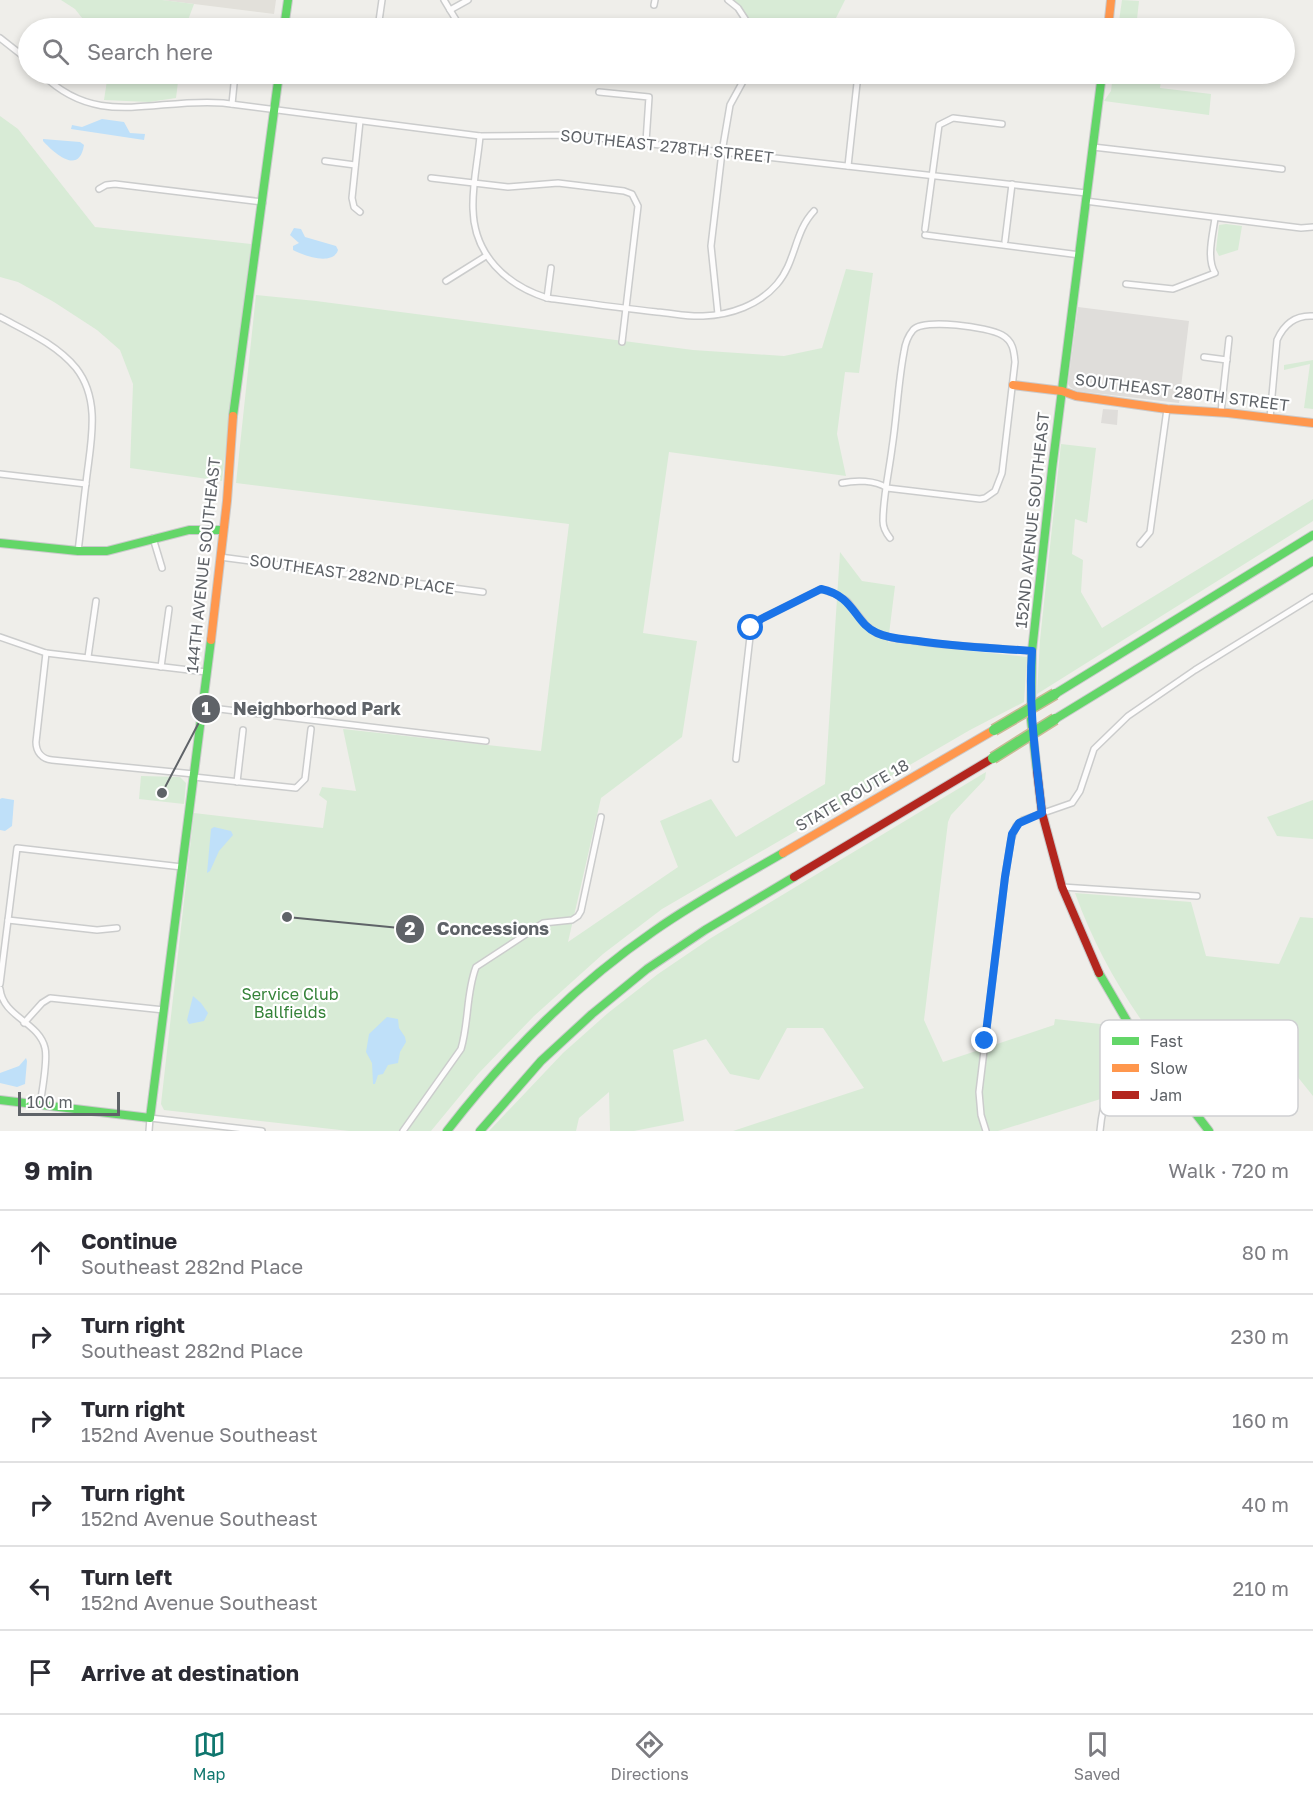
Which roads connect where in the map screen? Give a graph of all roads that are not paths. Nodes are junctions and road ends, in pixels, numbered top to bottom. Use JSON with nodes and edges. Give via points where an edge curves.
{"nodes":[{"id":1,"x":288,"y":0,"type":"edge"},
{"id":2,"x":382,"y":0,"type":"edge"},
{"id":3,"x":444,"y":0,"type":"edge"},
{"id":4,"x":468,"y":0,"type":"edge"},
{"id":5,"x":728,"y":0,"type":"edge"},
{"id":6,"x":1111,"y":0,"type":"edge"},
{"id":7,"x":450,"y":10,"type":"junction"},
{"id":8,"x":285,"y":18,"type":"edge"},
{"id":9,"x":379,"y":18,"type":"edge"},
{"id":10,"x":455,"y":18,"type":"edge"},
{"id":11,"x":744,"y":18,"type":"edge"},
{"id":12,"x":1109,"y":18,"type":"edge"},
{"id":13,"x":0,"y":38,"type":"edge"},
{"id":14,"x":18,"y":51,"type":"edge"},
{"id":15,"x":54,"y":84,"type":"edge"},
{"id":16,"x":235,"y":84,"type":"edge"},
{"id":17,"x":278,"y":84,"type":"edge"},
{"id":18,"x":741,"y":84,"type":"edge"},
{"id":19,"x":857,"y":84,"type":"edge"},
{"id":20,"x":1101,"y":84,"type":"edge"},
{"id":21,"x":599,"y":92,"type":"dead end"},
{"id":22,"x":232,"y":104,"type":"junction"},
{"id":23,"x":275,"y":110,"type":"junction"},
{"id":24,"x":360,"y":121,"type":"junction"},
{"id":25,"x":1002,"y":124,"type":"dead end"},
{"id":26,"x":480,"y":136,"type":"junction"},
{"id":27,"x":646,"y":142,"type":"junction"},
{"id":28,"x":1093,"y":147,"type":"junction"},
{"id":29,"x":722,"y":152,"type":"junction"},
{"id":30,"x":325,"y":160,"type":"dead end"},
{"id":31,"x":355,"y":165,"type":"junction"},
{"id":32,"x":848,"y":166,"type":"junction"},
{"id":33,"x":1282,"y":169,"type":"dead end"},
{"id":34,"x":931,"y":175,"type":"junction"},
{"id":35,"x":431,"y":178,"type":"dead end"},
{"id":36,"x":475,"y":184,"type":"junction"},
{"id":37,"x":1012,"y":184,"type":"junction"},
{"id":38,"x":99,"y":189,"type":"dead end"},
{"id":39,"x":1085,"y":197,"type":"junction"},
{"id":40,"x":263,"y":202,"type":"junction"},
{"id":41,"x":814,"y":211,"type":"dead end"},
{"id":42,"x":360,"y":212,"type":"dead end"},
{"id":43,"x":1215,"y":218,"type":"junction"},
{"id":44,"x":1313,"y":227,"type":"edge"},
{"id":45,"x":1005,"y":241,"type":"dead end"},
{"id":46,"x":1080,"y":255,"type":"junction"},
{"id":47,"x":486,"y":256,"type":"junction"},
{"id":48,"x":551,"y":268,"type":"dead end"},
{"id":49,"x":446,"y":280,"type":"dead end"},
{"id":50,"x":1126,"y":284,"type":"dead end"},
{"id":51,"x":547,"y":298,"type":"junction"},
{"id":52,"x":626,"y":308,"type":"junction"},
{"id":53,"x":718,"y":314,"type":"junction"},
{"id":54,"x":0,"y":316,"type":"edge"},
{"id":55,"x":1313,"y":316,"type":"edge"},
{"id":56,"x":1229,"y":339,"type":"dead end"},
{"id":57,"x":622,"y":342,"type":"dead end"},
{"id":58,"x":1204,"y":357,"type":"dead end"},
{"id":59,"x":1227,"y":360,"type":"junction"},
{"id":60,"x":1013,"y":385,"type":"junction"},
{"id":61,"x":1062,"y":391,"type":"junction"},
{"id":62,"x":1167,"y":409,"type":"junction"},
{"id":63,"x":1221,"y":412,"type":"junction"},
{"id":64,"x":1269,"y":418,"type":"junction"},
{"id":65,"x":1313,"y":423,"type":"edge"},
{"id":66,"x":0,"y":474,"type":"edge"},
{"id":67,"x":842,"y":483,"type":"dead end"},
{"id":68,"x":86,"y":484,"type":"junction"},
{"id":69,"x":887,"y":489,"type":"junction"},
{"id":70,"x":224,"y":530,"type":"junction"},
{"id":71,"x":1313,"y":536,"type":"edge"},
{"id":72,"x":153,"y":538,"type":"junction"},
{"id":73,"x":890,"y":538,"type":"dead end"},
{"id":74,"x":0,"y":543,"type":"edge"},
{"id":75,"x":1140,"y":544,"type":"dead end"},
{"id":76,"x":78,"y":551,"type":"junction"},
{"id":77,"x":220,"y":557,"type":"junction"},
{"id":78,"x":1313,"y":561,"type":"edge"},
{"id":79,"x":162,"y":568,"type":"dead end"},
{"id":80,"x":483,"y":592,"type":"dead end"},
{"id":81,"x":1313,"y":597,"type":"edge"},
{"id":82,"x":96,"y":601,"type":"dead end"},
{"id":83,"x":169,"y":609,"type":"dead end"},
{"id":84,"x":0,"y":636,"type":"edge"},
{"id":85,"x":1032,"y":651,"type":"junction"},
{"id":86,"x":46,"y":653,"type":"junction"},
{"id":87,"x":88,"y":657,"type":"junction"},
{"id":88,"x":161,"y":667,"type":"junction"},
{"id":89,"x":206,"y":672,"type":"junction"},
{"id":90,"x":203,"y":707,"type":"junction"},
{"id":91,"x":311,"y":729,"type":"dead end"},
{"id":92,"x":243,"y":730,"type":"dead end"},
{"id":93,"x":486,"y":741,"type":"dead end"},
{"id":94,"x":736,"y":759,"type":"dead end"},
{"id":95,"x":194,"y":776,"type":"junction"},
{"id":96,"x":237,"y":782,"type":"junction"},
{"id":97,"x":1042,"y":813,"type":"junction"},
{"id":98,"x":601,"y":817,"type":"dead end"},
{"id":99,"x":182,"y":867,"type":"junction"},
{"id":100,"x":1062,"y":887,"type":"junction"},
{"id":101,"x":1197,"y":896,"type":"dead end"},
{"id":102,"x":8,"y":920,"type":"junction"},
{"id":103,"x":117,"y":928,"type":"dead end"},
{"id":104,"x":0,"y":984,"type":"edge"},
{"id":105,"x":0,"y":989,"type":"edge"},
{"id":106,"x":164,"y":1010,"type":"junction"},
{"id":107,"x":1126,"y":1020,"type":"edge"},
{"id":108,"x":24,"y":1023,"type":"junction"},
{"id":109,"x":0,"y":1100,"type":"edge"},
{"id":110,"x":40,"y":1105,"type":"junction"},
{"id":111,"x":1101,"y":1116,"type":"edge"},
{"id":112,"x":1198,"y":1116,"type":"edge"},
{"id":113,"x":150,"y":1118,"type":"junction"},
{"id":114,"x":149,"y":1131,"type":"edge"},
{"id":115,"x":261,"y":1131,"type":"edge"},
{"id":116,"x":403,"y":1131,"type":"edge"},
{"id":117,"x":447,"y":1131,"type":"edge"},
{"id":118,"x":480,"y":1131,"type":"edge"},
{"id":119,"x":986,"y":1131,"type":"edge"},
{"id":120,"x":1100,"y":1131,"type":"edge"},
{"id":121,"x":1209,"y":1131,"type":"edge"}],
"edges":[{"from":1,"to":8,"type":"main road"},
{"from":2,"to":9,"type":"street"},
{"from":3,"to":7,"type":"street"},
{"from":4,"to":7,"type":"street"},
{"from":5,"to":11,"type":"street"},
{"from":6,"to":12,"type":"main road"},
{"from":7,"to":10,"type":"street"},
{"from":13,"to":14,"type":"street"},
{"from":15,"to":22,"type":"street","name":"SOUTHEAST 278TH STREET","via":[[80,99],[118,108],[199,101]]},
{"from":16,"to":22,"type":"street"},
{"from":17,"to":23,"type":"main road","name":"144TH AVENUE SOUTHEAST"},
{"from":18,"to":29,"type":"street","via":[[729,105]]},
{"from":19,"to":32,"type":"street"},
{"from":20,"to":28,"type":"main road","name":"152ND AVENUE SOUTHEAST"},
{"from":21,"to":27,"type":"street","via":[[649,97]]},
{"from":22,"to":23,"type":"street","name":"SOUTHEAST 278TH STREET"},
{"from":23,"to":24,"type":"street","name":"SOUTHEAST 278TH STREET"},
{"from":23,"to":40,"type":"main road","name":"144TH AVENUE SOUTHEAST"},
{"from":24,"to":26,"type":"street","name":"SOUTHEAST 278TH STREET"},
{"from":24,"to":31,"type":"street"},
{"from":25,"to":34,"type":"street","via":[[953,118],[943,122],[936,132]]},
{"from":26,"to":27,"type":"street","name":"SOUTHEAST 278TH STREET","via":[[551,134]]},
{"from":26,"to":36,"type":"street"},
{"from":27,"to":29,"type":"street","name":"SOUTHEAST 278TH STREET"},
{"from":28,"to":33,"type":"street"},
{"from":28,"to":39,"type":"main road","name":"152ND AVENUE SOUTHEAST"},
{"from":29,"to":32,"type":"street","name":"SOUTHEAST 278TH STREET"},
{"from":29,"to":53,"type":"street","via":[[711,246]]},
{"from":30,"to":31,"type":"street"},
{"from":31,"to":42,"type":"street","via":[[352,198]]},
{"from":32,"to":34,"type":"street","name":"SOUTHEAST 278TH STREET"},
{"from":34,"to":37,"type":"street","name":"SOUTHEAST 278TH STREET"},
{"from":34,"to":46,"type":"street","via":[[925,232]]},
{"from":35,"to":36,"type":"street"},
{"from":36,"to":47,"type":"street","via":[[475,226]]},
{"from":36,"to":52,"type":"street","via":[[558,183],[632,194],[638,206]]},
{"from":37,"to":39,"type":"street","name":"SOUTHEAST 278TH STREET"},
{"from":37,"to":45,"type":"street"},
{"from":38,"to":40,"type":"street","via":[[115,184]]},
{"from":39,"to":43,"type":"street","name":"SOUTHEAST 278TH STREET"},
{"from":39,"to":46,"type":"main road","name":"152ND AVENUE SOUTHEAST"},
{"from":40,"to":70,"type":"main road","name":"144TH AVENUE SOUTHEAST","via":[[234,402]]},
{"from":41,"to":53,"type":"street","via":[[805,220],[785,272],[767,296]]},
{"from":43,"to":44,"type":"street","name":"SOUTHEAST 278TH STREET"},
{"from":43,"to":50,"type":"street","via":[[1211,259],[1215,273],[1173,289]]},
{"from":46,"to":61,"type":"main road","name":"152ND AVENUE SOUTHEAST"},
{"from":47,"to":49,"type":"street"},
{"from":47,"to":51,"type":"street","via":[[504,277]]},
{"from":48,"to":51,"type":"street"},
{"from":51,"to":52,"type":"street"},
{"from":52,"to":53,"type":"street","via":[[701,316]]},
{"from":52,"to":57,"type":"street"},
{"from":54,"to":68,"type":"street","via":[[51,345],[76,369],[90,398],[93,425]]},
{"from":55,"to":64,"type":"street","via":[[1291,321],[1277,340]]},
{"from":56,"to":59,"type":"street"},
{"from":58,"to":59,"type":"street"},
{"from":59,"to":63,"type":"street"},
{"from":60,"to":61,"type":"main road","name":"SOUTHEAST 280TH STREET"},
{"from":60,"to":69,"type":"street","via":[[1002,473],[990,495],[967,499]]},
{"from":60,"to":69,"type":"street","via":[[1014,348],[1003,335],[991,330],[933,324],[914,329],[904,350]]},
{"from":61,"to":62,"type":"main road","name":"SOUTHEAST 280TH STREET"},
{"from":61,"to":85,"type":"main road","name":"152ND AVENUE SOUTHEAST"},
{"from":62,"to":63,"type":"main road","name":"SOUTHEAST 280TH STREET"},
{"from":62,"to":75,"type":"street","via":[[1150,532]]},
{"from":63,"to":64,"type":"main road","name":"SOUTHEAST 280TH STREET"},
{"from":64,"to":65,"type":"main road","name":"SOUTHEAST 280TH STREET"},
{"from":66,"to":68,"type":"street"},
{"from":67,"to":69,"type":"street","via":[[881,484]]},
{"from":68,"to":76,"type":"street"},
{"from":69,"to":73,"type":"street","via":[[883,524]]},
{"from":70,"to":72,"type":"main road","via":[[189,530]]},
{"from":70,"to":77,"type":"main road","name":"144TH AVENUE SOUTHEAST"},
{"from":71,"to":117,"type":"main road","name":"STATE ROUTE 18","bridge":true,"via":[[1055,694],[696,903],[635,944],[582,985],[535,1030],[493,1073]]},
{"from":72,"to":76,"type":"main road","via":[[115,549]]},
{"from":72,"to":79,"type":"street"},
{"from":74,"to":76,"type":"main road"},
{"from":77,"to":80,"type":"street","name":"SOUTHEAST 282ND PLACE"},
{"from":77,"to":89,"type":"main road","name":"144TH AVENUE SOUTHEAST"},
{"from":78,"to":118,"type":"main road","bridge":true,"via":[[647,969],[541,1061]]},
{"from":81,"to":97,"type":"street","via":[[1128,716],[1094,749],[1072,803]]},
{"from":82,"to":87,"type":"street"},
{"from":83,"to":88,"type":"street"},
{"from":84,"to":86,"type":"street"},
{"from":85,"to":94,"type":"street","via":[[892,638],[876,633],[847,601],[821,589],[751,628]]},
{"from":85,"to":97,"type":"main road","name":"152ND AVENUE SOUTHEAST","via":[[1031,720]]},
{"from":86,"to":87,"type":"street"},
{"from":86,"to":95,"type":"street","via":[[38,752],[48,760]]},
{"from":87,"to":88,"type":"street"},
{"from":88,"to":89,"type":"street"},
{"from":89,"to":90,"type":"main road","name":"144TH AVENUE SOUTHEAST"},
{"from":90,"to":93,"type":"street"},
{"from":90,"to":95,"type":"main road","name":"144TH AVENUE SOUTHEAST"},
{"from":91,"to":96,"type":"street","via":[[305,779],[300,785],[291,789]]},
{"from":92,"to":96,"type":"street"},
{"from":95,"to":96,"type":"street"},
{"from":95,"to":99,"type":"main road","name":"144TH AVENUE SOUTHEAST"},
{"from":97,"to":100,"type":"main road","name":"152ND AVENUE SOUTHEAST"},
{"from":97,"to":119,"type":"street","via":[[1016,826],[1008,856],[979,1092]]},
{"from":98,"to":116,"type":"street","via":[[578,916],[543,923],[476,967],[461,1049]]},
{"from":99,"to":102,"type":"street","via":[[17,848]]},
{"from":99,"to":106,"type":"main road","name":"144TH AVENUE SOUTHEAST"},
{"from":100,"to":101,"type":"street"},
{"from":100,"to":107,"type":"main road","name":"152ND AVENUE SOUTHEAST","via":[[1094,964]]},
{"from":102,"to":103,"type":"street","via":[[97,930]]},
{"from":102,"to":104,"type":"street"},
{"from":105,"to":108,"type":"street","via":[[2,1000]]},
{"from":106,"to":108,"type":"street","via":[[50,998]]},
{"from":106,"to":113,"type":"main road","name":"144TH AVENUE SOUTHEAST"},
{"from":108,"to":110,"type":"street","via":[[45,1048]]},
{"from":109,"to":110,"type":"main road"},
{"from":110,"to":113,"type":"main road"},
{"from":111,"to":120,"type":"street"},
{"from":112,"to":121,"type":"main road","name":"152ND AVENUE SOUTHEAST"},
{"from":113,"to":114,"type":"street","name":"144TH AVENUE SOUTHEAST"},
{"from":113,"to":115,"type":"street"}]}
